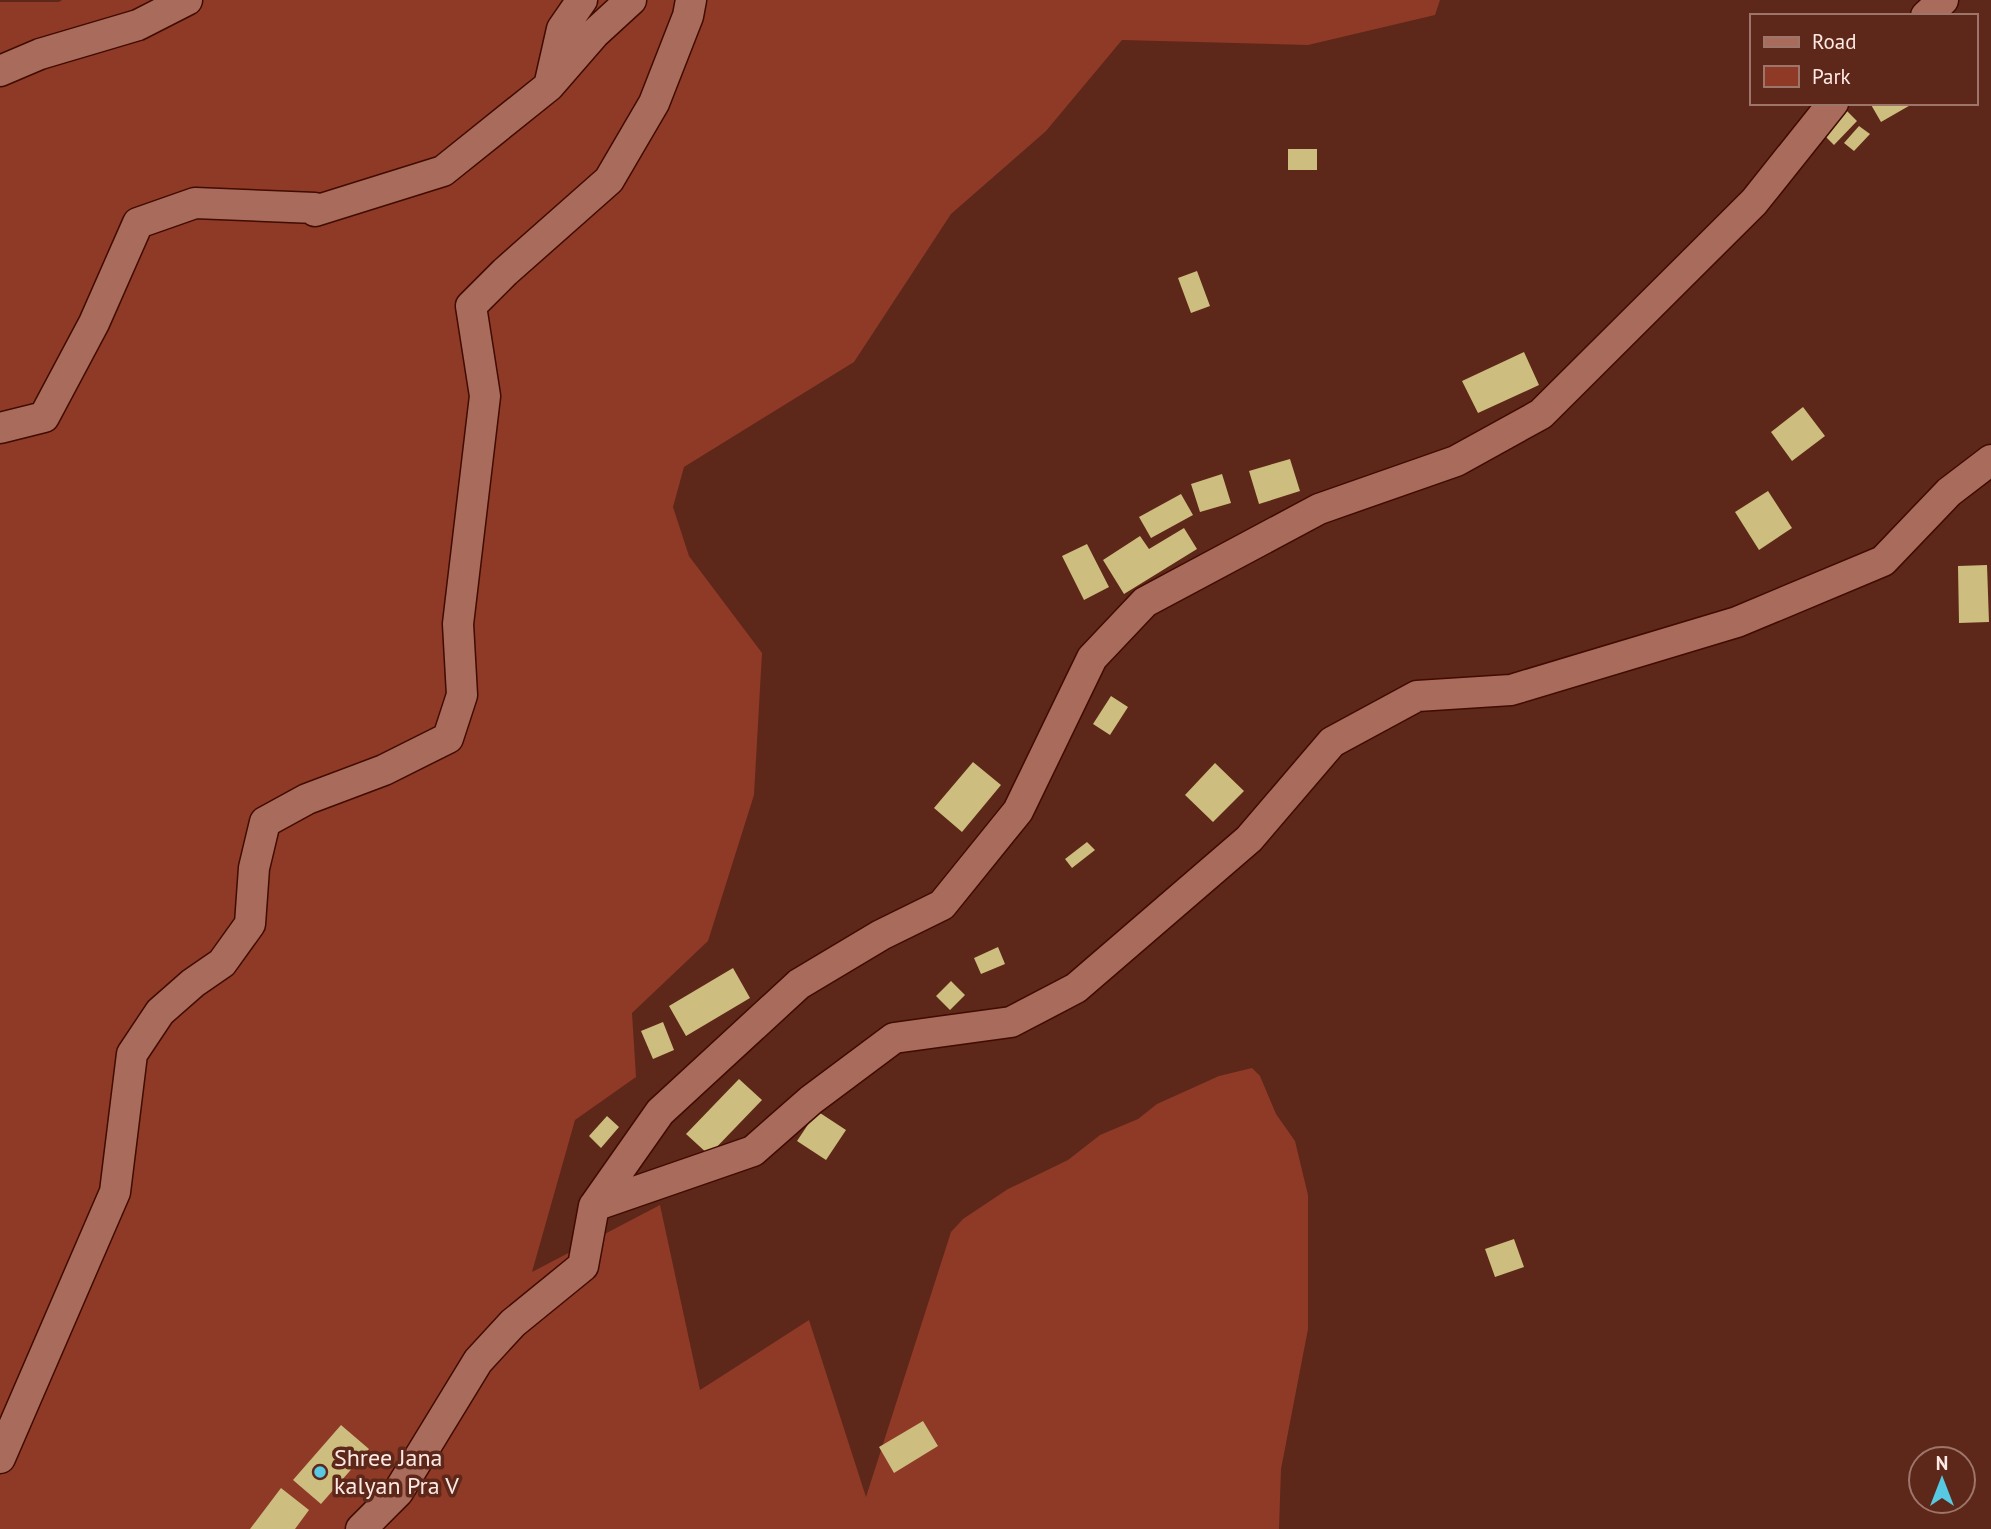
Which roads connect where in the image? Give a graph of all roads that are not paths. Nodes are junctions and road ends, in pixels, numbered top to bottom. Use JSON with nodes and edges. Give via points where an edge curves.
{"nodes":[{"id":1,"x":187,"y":0,"type":"edge"},
{"id":2,"x":582,"y":0,"type":"edge"},
{"id":3,"x":631,"y":0,"type":"edge"},
{"id":4,"x":691,"y":0,"type":"edge"},
{"id":5,"x":1943,"y":0,"type":"edge"},
{"id":6,"x":1928,"y":14,"type":"edge"},
{"id":7,"x":0,"y":71,"type":"edge"},
{"id":8,"x":549,"y":86,"type":"junction"},
{"id":9,"x":1831,"y":105,"type":"edge"},
{"id":10,"x":0,"y":428,"type":"edge"},
{"id":11,"x":1991,"y":460,"type":"edge"},
{"id":12,"x":594,"y":1206,"type":"junction"},
{"id":13,"x":0,"y":1458,"type":"edge"},
{"id":14,"x":360,"y":1529,"type":"edge"}],
"edges":[{"from":1,"to":7,"type":"street","via":[[138,25]]},
{"from":2,"to":8,"type":"street","via":[[562,29]]},
{"from":3,"to":8,"type":"street"},
{"from":4,"to":13,"type":"street","via":[[654,103],[609,180],[471,306],[485,396],[458,624],[462,695],[448,738],[265,822],[254,868],[250,924],[222,963],[160,1012],[132,1054],[115,1192]]},
{"from":5,"to":6,"type":"street"},
{"from":8,"to":10,"type":"street","via":[[443,171],[315,211],[195,203],[138,223],[94,323],[44,417]]},
{"from":9,"to":12,"type":"street","via":[[1754,202],[1541,414],[1456,461],[1319,509],[1145,602],[1092,658],[1018,811],[942,905],[799,984],[660,1112]]},
{"from":11,"to":12,"type":"street","via":[[1949,492],[1883,561],[1737,622],[1511,690],[1417,696],[1332,742],[1249,839],[1076,988],[1011,1022],[894,1038],[811,1100],[753,1151]]},
{"from":12,"to":14,"type":"street","via":[[583,1266],[513,1323],[478,1361],[398,1492]]}]}
